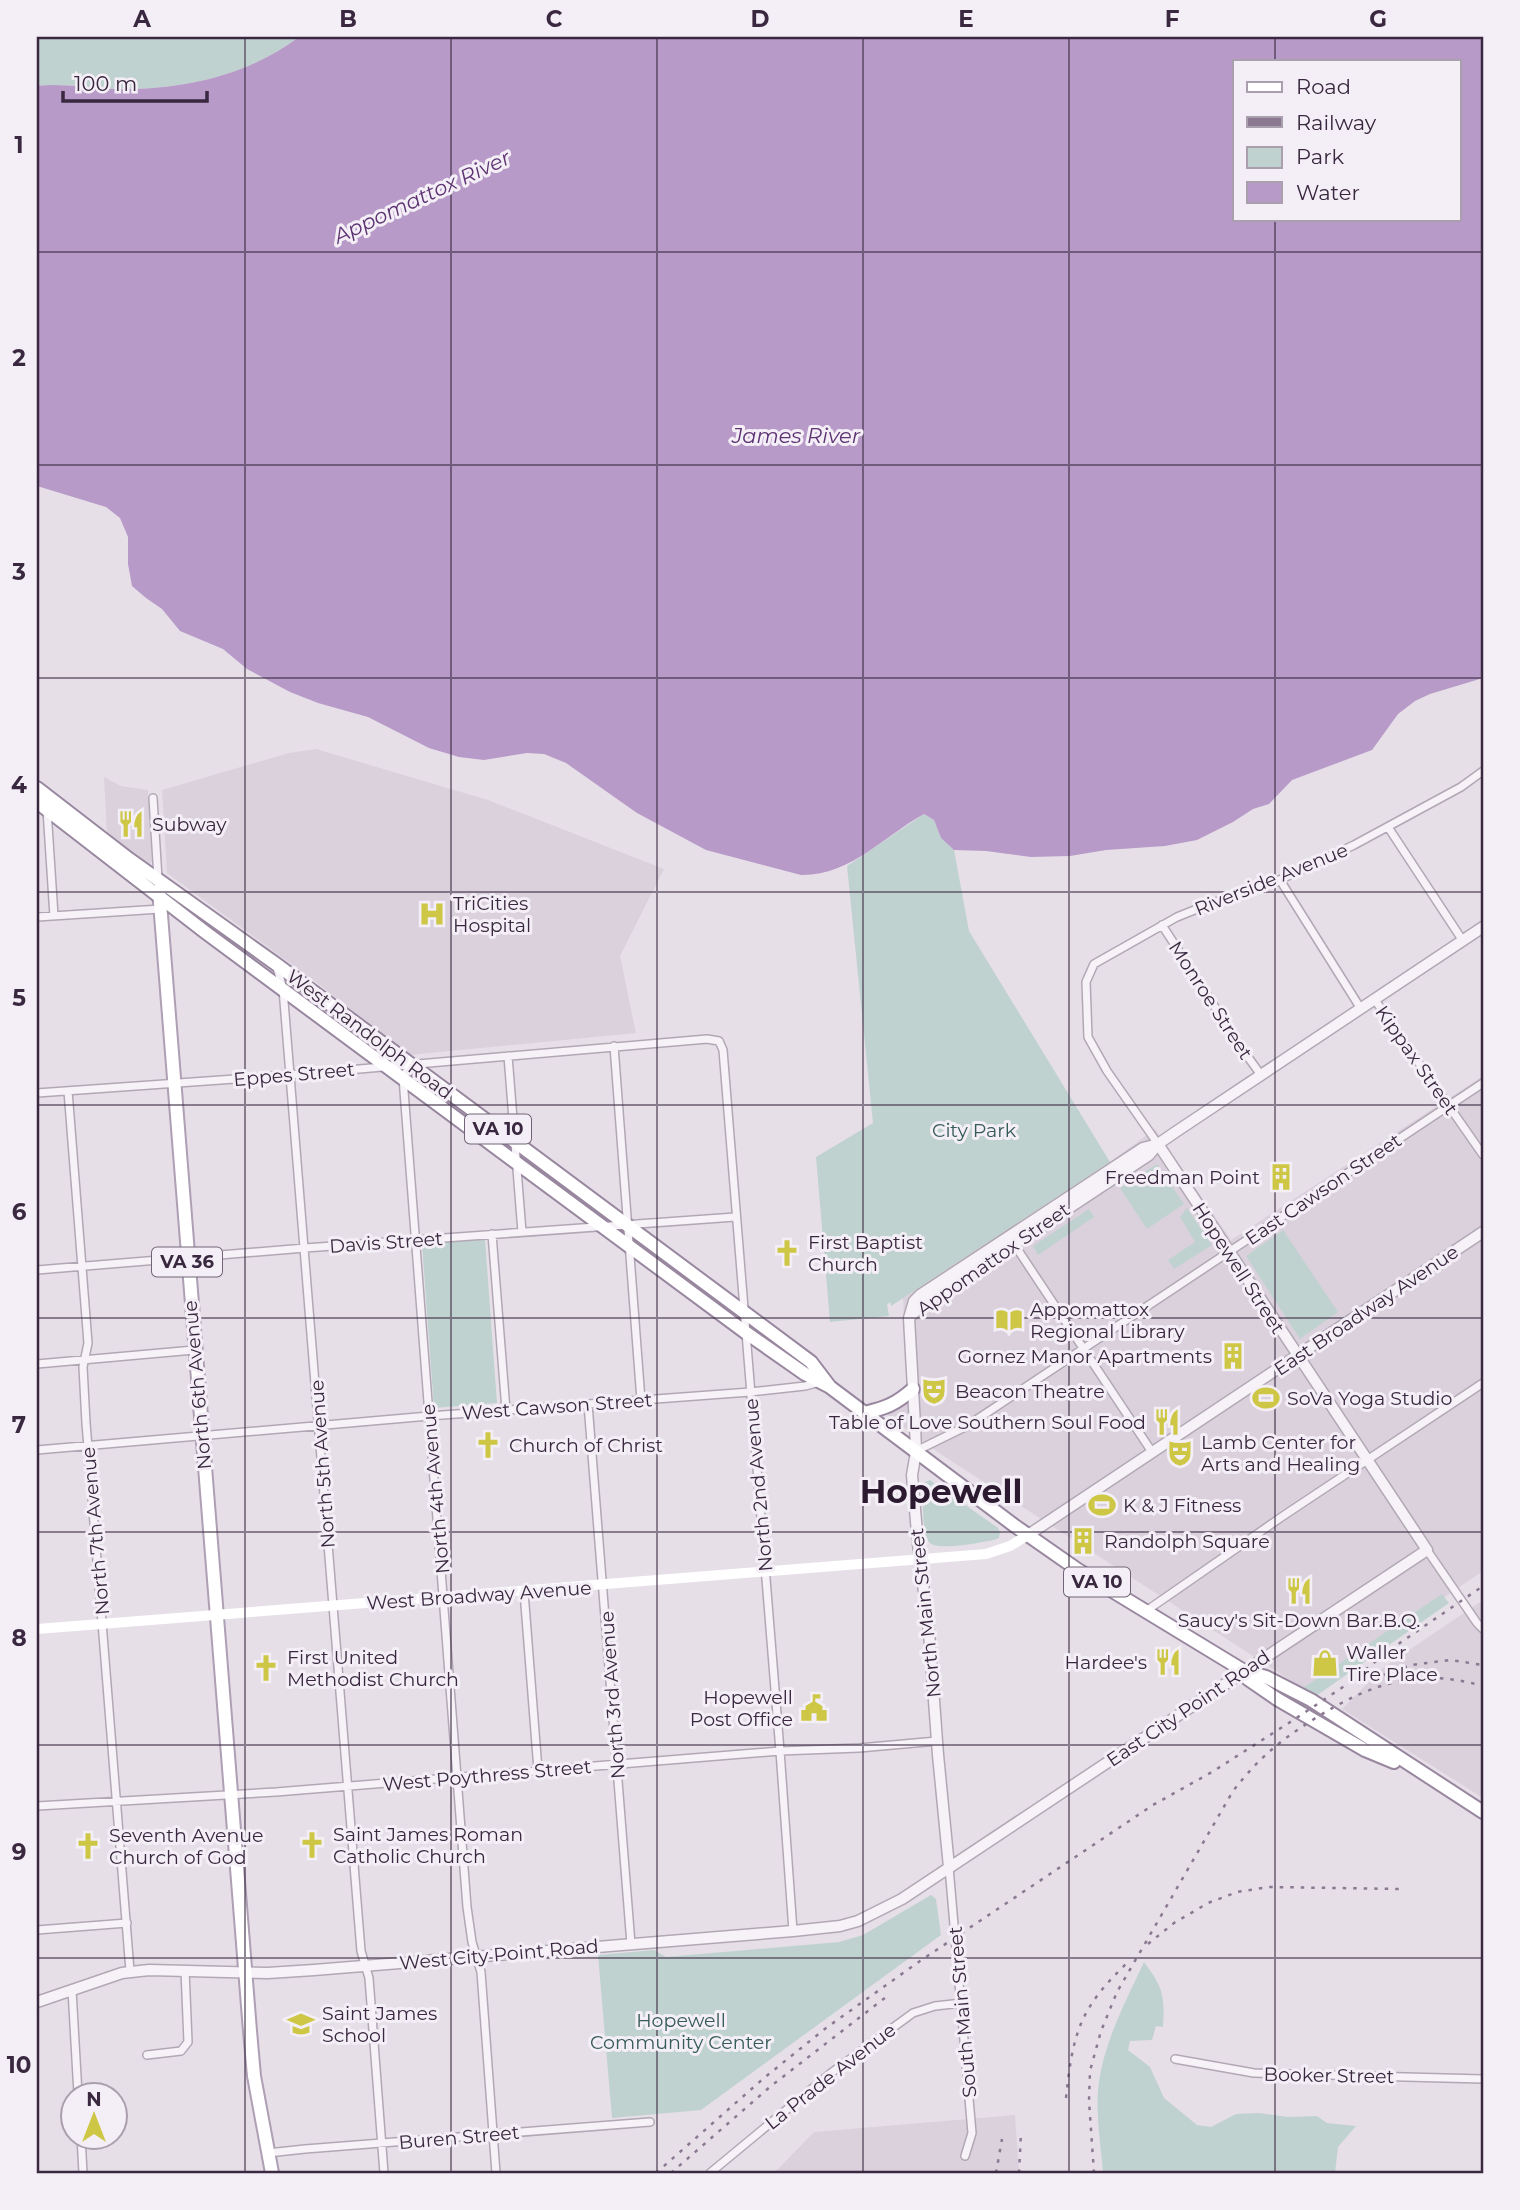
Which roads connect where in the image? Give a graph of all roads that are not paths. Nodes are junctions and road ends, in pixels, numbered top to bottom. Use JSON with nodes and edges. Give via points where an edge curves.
{"nodes":[{"id":1,"x":1483,"y":771,"type":"edge"},
{"id":2,"x":37,"y":788,"type":"edge"},
{"id":3,"x":153,"y":798,"type":"dead end"},
{"id":4,"x":42,"y":805,"type":"edge"},
{"id":5,"x":1388,"y":827,"type":"junction"},
{"id":6,"x":158,"y":879,"type":"junction"},
{"id":7,"x":1280,"y":880,"type":"junction"},
{"id":8,"x":159,"y":895,"type":"junction"},
{"id":9,"x":160,"y":909,"type":"junction"},
{"id":10,"x":54,"y":916,"type":"junction"},
{"id":11,"x":37,"y":917,"type":"edge"},
{"id":12,"x":1162,"y":925,"type":"junction"},
{"id":13,"x":1483,"y":927,"type":"edge"},
{"id":14,"x":1463,"y":941,"type":"junction"},
{"id":15,"x":276,"y":964,"type":"junction"},
{"id":16,"x":283,"y":989,"type":"junction"},
{"id":17,"x":1375,"y":1000,"type":"junction"},
{"id":18,"x":1086,"y":1003,"type":"joint"},
{"id":19,"x":1361,"y":1009,"type":"junction"},
{"id":20,"x":719,"y":1041,"type":"joint"},
{"id":21,"x":614,"y":1046,"type":"junction"},
{"id":22,"x":508,"y":1056,"type":"junction"},
{"id":23,"x":410,"y":1065,"type":"junction"},
{"id":24,"x":387,"y":1066,"type":"junction"},
{"id":25,"x":290,"y":1075,"type":"junction"},
{"id":26,"x":1261,"y":1075,"type":"junction"},
{"id":27,"x":403,"y":1078,"type":"junction"},
{"id":28,"x":173,"y":1083,"type":"junction"},
{"id":29,"x":1483,"y":1083,"type":"edge"},
{"id":30,"x":68,"y":1091,"type":"junction"},
{"id":31,"x":37,"y":1093,"type":"edge"},
{"id":32,"x":1449,"y":1106,"type":"junction"},
{"id":33,"x":514,"y":1141,"type":"junction"},
{"id":34,"x":1158,"y":1144,"type":"junction"},
{"id":35,"x":1483,"y":1155,"type":"edge"},
{"id":36,"x":515,"y":1161,"type":"junction"},
{"id":37,"x":735,"y":1217,"type":"junction"},
{"id":38,"x":627,"y":1225,"type":"junction"},
{"id":39,"x":603,"y":1226,"type":"junction"},
{"id":40,"x":522,"y":1232,"type":"junction"},
{"id":41,"x":1483,"y":1232,"type":"edge"},
{"id":42,"x":492,"y":1234,"type":"junction"},
{"id":43,"x":416,"y":1240,"type":"junction"},
{"id":44,"x":1011,"y":1240,"type":"junction"},
{"id":45,"x":629,"y":1245,"type":"junction"},
{"id":46,"x":305,"y":1248,"type":"junction"},
{"id":47,"x":1228,"y":1252,"type":"junction"},
{"id":48,"x":187,"y":1258,"type":"junction"},
{"id":49,"x":82,"y":1266,"type":"junction"},
{"id":50,"x":37,"y":1270,"type":"edge"},
{"id":51,"x":743,"y":1311,"type":"junction"},
{"id":52,"x":909,"y":1318,"type":"joint"},
{"id":53,"x":745,"y":1332,"type":"junction"},
{"id":54,"x":1084,"y":1348,"type":"junction"},
{"id":55,"x":194,"y":1350,"type":"junction"},
{"id":56,"x":1297,"y":1356,"type":"junction"},
{"id":57,"x":85,"y":1359,"type":"junction"},
{"id":58,"x":37,"y":1364,"type":"edge"},
{"id":59,"x":824,"y":1383,"type":"junction"},
{"id":60,"x":1483,"y":1383,"type":"edge"},
{"id":61,"x":913,"y":1389,"type":"junction"},
{"id":62,"x":750,"y":1392,"type":"junction"},
{"id":63,"x":640,"y":1400,"type":"junction"},
{"id":64,"x":588,"y":1404,"type":"junction"},
{"id":65,"x":506,"y":1410,"type":"junction"},
{"id":66,"x":864,"y":1413,"type":"junction"},
{"id":67,"x":429,"y":1416,"type":"junction"},
{"id":68,"x":319,"y":1426,"type":"junction"},
{"id":69,"x":201,"y":1436,"type":"junction"},
{"id":70,"x":88,"y":1446,"type":"junction"},
{"id":71,"x":37,"y":1450,"type":"edge"},
{"id":72,"x":916,"y":1452,"type":"junction"},
{"id":73,"x":1152,"y":1452,"type":"junction"},
{"id":74,"x":1367,"y":1460,"type":"junction"},
{"id":75,"x":1028,"y":1535,"type":"junction"},
{"id":76,"x":1427,"y":1550,"type":"junction"},
{"id":77,"x":921,"y":1559,"type":"junction"},
{"id":78,"x":765,"y":1572,"type":"junction"},
{"id":79,"x":603,"y":1585,"type":"junction"},
{"id":80,"x":524,"y":1592,"type":"junction"},
{"id":81,"x":444,"y":1598,"type":"junction"},
{"id":82,"x":333,"y":1606,"type":"junction"},
{"id":83,"x":1146,"y":1611,"type":"junction"},
{"id":84,"x":215,"y":1615,"type":"junction"},
{"id":85,"x":103,"y":1624,"type":"junction"},
{"id":86,"x":37,"y":1629,"type":"edge"},
{"id":87,"x":1483,"y":1629,"type":"edge"},
{"id":88,"x":1244,"y":1671,"type":"junction"},
{"id":89,"x":937,"y":1741,"type":"junction"},
{"id":90,"x":780,"y":1751,"type":"junction"},
{"id":91,"x":617,"y":1764,"type":"junction"},
{"id":92,"x":538,"y":1770,"type":"junction"},
{"id":93,"x":458,"y":1777,"type":"junction"},
{"id":94,"x":347,"y":1786,"type":"junction"},
{"id":95,"x":231,"y":1794,"type":"junction"},
{"id":96,"x":117,"y":1802,"type":"junction"},
{"id":97,"x":37,"y":1806,"type":"edge"},
{"id":98,"x":1483,"y":1812,"type":"edge"},
{"id":99,"x":949,"y":1867,"type":"junction"},
{"id":100,"x":127,"y":1923,"type":"junction"},
{"id":101,"x":37,"y":1930,"type":"edge"},
{"id":102,"x":793,"y":1931,"type":"junction"},
{"id":103,"x":631,"y":1944,"type":"junction"},
{"id":104,"x":477,"y":1956,"type":"junction"},
{"id":105,"x":365,"y":1965,"type":"junction"},
{"id":106,"x":185,"y":1970,"type":"junction"},
{"id":107,"x":130,"y":1971,"type":"junction"},
{"id":108,"x":245,"y":1972,"type":"junction"},
{"id":109,"x":72,"y":1990,"type":"junction"},
{"id":110,"x":37,"y":2002,"type":"edge"},
{"id":111,"x":962,"y":2003,"type":"junction"},
{"id":112,"x":147,"y":2055,"type":"dead end"},
{"id":113,"x":1175,"y":2059,"type":"dead end"},
{"id":114,"x":1483,"y":2079,"type":"edge"},
{"id":115,"x":77,"y":2080,"type":"edge"},
{"id":116,"x":650,"y":2122,"type":"dead end"},
{"id":117,"x":493,"y":2134,"type":"junction"},
{"id":118,"x":382,"y":2143,"type":"junction"},
{"id":119,"x":82,"y":2150,"type":"edge"},
{"id":120,"x":268,"y":2153,"type":"junction"},
{"id":121,"x":965,"y":2156,"type":"dead end"},
{"id":122,"x":83,"y":2173,"type":"edge"},
{"id":123,"x":272,"y":2173,"type":"edge"},
{"id":124,"x":384,"y":2173,"type":"edge"},
{"id":125,"x":496,"y":2173,"type":"edge"},
{"id":126,"x":710,"y":2173,"type":"edge"}],
"edges":[{"from":1,"to":5,"type":"street","name":"Riverside Avenue"},
{"from":2,"to":6,"type":"main road","name":"West Randolph Road","number":"VA 10"},
{"from":3,"to":6,"type":"street","name":"North 6th Avenue"},
{"from":4,"to":8,"type":"main road","name":"West Randolph Road","number":"VA 10"},
{"from":4,"to":10,"type":"street"},
{"from":5,"to":7,"type":"street","name":"Riverside Avenue"},
{"from":5,"to":14,"type":"street"},
{"from":6,"to":8,"type":"main road","name":"North 6th Avenue","number":"VA 36"},
{"from":6,"to":15,"type":"main road","name":"West Randolph Road","number":"VA 10"},
{"from":7,"to":12,"type":"street","name":"Riverside Avenue"},
{"from":7,"to":19,"type":"street","name":"Kippax Street"},
{"from":8,"to":9,"type":"main road","name":"North 6th Avenue","number":"VA 36"},
{"from":8,"to":16,"type":"main road","name":"West Randolph Road","number":"VA 10"},
{"from":9,"to":10,"type":"street"},
{"from":9,"to":28,"type":"main road","name":"North 6th Avenue","number":"VA 36"},
{"from":10,"to":11,"type":"street"},
{"from":12,"to":18,"type":"street","name":"Riverside Avenue","via":[[1094,964],[1086,982]]},
{"from":12,"to":26,"type":"street","name":"Monroe Street"},
{"from":13,"to":14,"type":"street","name":"Appomattox Street"},
{"from":14,"to":17,"type":"street","name":"Appomattox Street"},
{"from":15,"to":16,"type":"street","name":"North 5th Avenue"},
{"from":15,"to":23,"type":"main road","name":"West Randolph Road","number":"VA 10"},
{"from":16,"to":24,"type":"main road","name":"West Randolph Road","number":"VA 10"},
{"from":16,"to":25,"type":"street","name":"North 5th Avenue"},
{"from":17,"to":19,"type":"street","name":"Appomattox Street"},
{"from":17,"to":32,"type":"street","name":"Kippax Street"},
{"from":18,"to":34,"type":"street","name":"Hopewell Street","via":[[1088,1037]]},
{"from":19,"to":26,"type":"street","name":"Appomattox Street"},
{"from":20,"to":21,"type":"street","name":"Eppes Street"},
{"from":20,"to":37,"type":"street","name":"North 2nd Avenue"},
{"from":21,"to":22,"type":"street","name":"Eppes Street"},
{"from":21,"to":38,"type":"street"},
{"from":22,"to":23,"type":"street","name":"Eppes Street"},
{"from":22,"to":33,"type":"street"},
{"from":23,"to":24,"type":"street","name":"Eppes Street"},
{"from":23,"to":27,"type":"street"},
{"from":23,"to":33,"type":"main road","name":"West Randolph Road","number":"VA 10"},
{"from":24,"to":25,"type":"street","name":"Eppes Street"},
{"from":24,"to":27,"type":"main road","name":"West Randolph Road","number":"VA 10"},
{"from":25,"to":28,"type":"street","name":"Eppes Street"},
{"from":25,"to":46,"type":"street","name":"North 5th Avenue"},
{"from":26,"to":34,"type":"street","name":"Appomattox Street"},
{"from":27,"to":36,"type":"main road","name":"West Randolph Road","number":"VA 10"},
{"from":27,"to":43,"type":"street","name":"North 4th Avenue"},
{"from":28,"to":30,"type":"street","name":"Eppes Street"},
{"from":28,"to":48,"type":"main road","name":"North 6th Avenue","number":"VA 36"},
{"from":29,"to":32,"type":"street","name":"East Cawson Street"},
{"from":30,"to":31,"type":"street","name":"Eppes Street"},
{"from":30,"to":49,"type":"street","name":"North 7th Avenue"},
{"from":32,"to":35,"type":"street","name":"Kippax Street"},
{"from":32,"to":47,"type":"street","name":"East Cawson Street"},
{"from":33,"to":36,"type":"street"},
{"from":33,"to":38,"type":"main road","name":"West Randolph Road","number":"VA 10"},
{"from":34,"to":44,"type":"street","name":"Appomattox Street","via":[[1149,1155]]},
{"from":34,"to":47,"type":"street","name":"Hopewell Street"},
{"from":36,"to":39,"type":"main road","name":"West Randolph Road","number":"VA 10"},
{"from":36,"to":40,"type":"street"},
{"from":37,"to":38,"type":"street","name":"Davis Street"},
{"from":37,"to":51,"type":"street","name":"North 2nd Avenue"},
{"from":38,"to":39,"type":"street","name":"Davis Street"},
{"from":38,"to":45,"type":"street"},
{"from":38,"to":51,"type":"main road","name":"West Randolph Road","number":"VA 10"},
{"from":39,"to":40,"type":"street","name":"Davis Street"},
{"from":39,"to":45,"type":"main road","name":"West Randolph Road","number":"VA 10"},
{"from":40,"to":42,"type":"street","name":"Davis Street"},
{"from":41,"to":56,"type":"street","name":"East Broadway Avenue"},
{"from":42,"to":43,"type":"street","name":"Davis Street"},
{"from":42,"to":65,"type":"street"},
{"from":43,"to":46,"type":"street","name":"Davis Street"},
{"from":43,"to":67,"type":"street","name":"North 4th Avenue"},
{"from":44,"to":52,"type":"street","name":"Appomattox Street"},
{"from":44,"to":54,"type":"street"},
{"from":45,"to":53,"type":"main road","name":"West Randolph Road","number":"VA 10"},
{"from":45,"to":63,"type":"street"},
{"from":46,"to":48,"type":"street","name":"Davis Street"},
{"from":46,"to":68,"type":"street","name":"North 5th Avenue"},
{"from":47,"to":54,"type":"street","name":"East Cawson Street"},
{"from":47,"to":56,"type":"street","name":"Hopewell Street"},
{"from":48,"to":49,"type":"street","name":"Davis Street"},
{"from":48,"to":55,"type":"main road","name":"North 6th Avenue","number":"VA 36"},
{"from":49,"to":50,"type":"street","name":"Davis Street"},
{"from":49,"to":57,"type":"street","name":"North 7th Avenue","via":[[88,1343]]},
{"from":51,"to":53,"type":"street","name":"North 2nd Avenue"},
{"from":51,"to":59,"type":"main road","name":"West Randolph Road","number":"VA 10","via":[[811,1362]]},
{"from":52,"to":61,"type":"street","name":"North Main Street"},
{"from":53,"to":59,"type":"main road","name":"West Randolph Road","number":"VA 10"},
{"from":53,"to":62,"type":"street","name":"North 2nd Avenue"},
{"from":54,"to":72,"type":"street","name":"East Cawson Street","via":[[967,1426]]},
{"from":54,"to":73,"type":"street"},
{"from":55,"to":57,"type":"street"},
{"from":55,"to":69,"type":"main road","name":"North 6th Avenue","number":"VA 36"},
{"from":56,"to":73,"type":"street","name":"East Broadway Avenue"},
{"from":56,"to":74,"type":"street","name":"Hopewell Street"},
{"from":57,"to":58,"type":"street"},
{"from":57,"to":70,"type":"street","name":"North 7th Avenue"},
{"from":59,"to":62,"type":"street","name":"West Cawson Street"},
{"from":59,"to":66,"type":"main road","name":"West Randolph Road","number":"VA 10"},
{"from":60,"to":74,"type":"street"},
{"from":61,"to":66,"type":"main road","via":[[899,1402]]},
{"from":61,"to":72,"type":"street","name":"North Main Street"},
{"from":62,"to":63,"type":"street","name":"West Cawson Street"},
{"from":62,"to":78,"type":"street","name":"North 2nd Avenue"},
{"from":63,"to":64,"type":"street","name":"West Cawson Street"},
{"from":64,"to":65,"type":"street","name":"West Cawson Street"},
{"from":64,"to":79,"type":"street","name":"North 3rd Avenue"},
{"from":65,"to":67,"type":"street","name":"West Cawson Street"},
{"from":66,"to":72,"type":"main road","name":"West Randolph Road","number":"VA 10"},
{"from":67,"to":68,"type":"street","name":"West Cawson Street"},
{"from":67,"to":81,"type":"street","name":"North 4th Avenue"},
{"from":68,"to":69,"type":"street","name":"West Cawson Street"},
{"from":68,"to":82,"type":"street","name":"North 5th Avenue"},
{"from":69,"to":70,"type":"street","name":"West Cawson Street"},
{"from":69,"to":84,"type":"main road","name":"North 6th Avenue","number":"VA 36"},
{"from":70,"to":71,"type":"street","name":"West Cawson Street"},
{"from":70,"to":85,"type":"street","name":"North 7th Avenue"},
{"from":72,"to":75,"type":"main road","number":"VA 10"},
{"from":72,"to":77,"type":"street","name":"North Main Street","via":[[912,1475]]},
{"from":73,"to":75,"type":"street","name":"East Broadway Avenue"},
{"from":74,"to":76,"type":"street","name":"Hopewell Street"},
{"from":74,"to":83,"type":"street"},
{"from":75,"to":77,"type":"main road","name":"East Broadway Avenue","via":[[998,1551]]},
{"from":75,"to":83,"type":"main road","number":"VA 10"},
{"from":76,"to":87,"type":"street","name":"Hopewell Street"},
{"from":76,"to":88,"type":"street","name":"East City Point Road"},
{"from":77,"to":78,"type":"main road","name":"West Broadway Avenue"},
{"from":77,"to":89,"type":"street","name":"North Main Street"},
{"from":78,"to":79,"type":"main road","name":"West Broadway Avenue"},
{"from":78,"to":90,"type":"street","name":"North 2nd Avenue"},
{"from":79,"to":80,"type":"main road","name":"West Broadway Avenue"},
{"from":79,"to":91,"type":"street","name":"North 3rd Avenue"},
{"from":80,"to":81,"type":"main road","name":"West Broadway Avenue"},
{"from":80,"to":92,"type":"street"},
{"from":81,"to":82,"type":"main road","name":"West Broadway Avenue"},
{"from":81,"to":93,"type":"street","name":"North 4th Avenue"},
{"from":82,"to":84,"type":"main road","name":"West Broadway Avenue"},
{"from":82,"to":94,"type":"street","name":"North 5th Avenue"},
{"from":83,"to":88,"type":"main road","number":"VA 10"},
{"from":84,"to":85,"type":"main road","name":"West Broadway Avenue"},
{"from":84,"to":95,"type":"main road","name":"North 6th Avenue"},
{"from":85,"to":86,"type":"main road","name":"West Broadway Avenue"},
{"from":85,"to":96,"type":"street","name":"North 7th Avenue"},
{"from":88,"to":98,"type":"main road","number":"VA 10","via":[[1266,1676],[1311,1700]]},
{"from":88,"to":99,"type":"street","name":"East City Point Road"},
{"from":89,"to":90,"type":"street","name":"West Poythress Street"},
{"from":89,"to":99,"type":"street","name":"North Main Street"},
{"from":90,"to":91,"type":"street","name":"West Poythress Street"},
{"from":90,"to":102,"type":"street","name":"North 2nd Avenue"},
{"from":91,"to":92,"type":"street","name":"West Poythress Street"},
{"from":91,"to":103,"type":"street","name":"North 3rd Avenue"},
{"from":92,"to":93,"type":"street","name":"West Poythress Street"},
{"from":93,"to":94,"type":"street","name":"West Poythress Street"},
{"from":93,"to":104,"type":"street","name":"North 4th Avenue","via":[[467,1907]]},
{"from":94,"to":95,"type":"street","name":"West Poythress Street"},
{"from":94,"to":105,"type":"street","name":"North 5th Avenue","via":[[360,1951]]},
{"from":95,"to":96,"type":"street","name":"West Poythress Street"},
{"from":95,"to":108,"type":"main road","name":"North 6th Avenue"},
{"from":96,"to":97,"type":"street","name":"West Poythress Street"},
{"from":96,"to":100,"type":"street","name":"North 7th Avenue"},
{"from":99,"to":102,"type":"street","name":"West City Point Road","via":[[869,1917],[840,1926]]},
{"from":99,"to":111,"type":"street","name":"South Main Street"},
{"from":100,"to":101,"type":"street"},
{"from":100,"to":107,"type":"street","name":"North 7th Avenue"},
{"from":102,"to":103,"type":"street","name":"West City Point Road"},
{"from":103,"to":104,"type":"street","name":"West City Point Road"},
{"from":104,"to":105,"type":"street","name":"West City Point Road"},
{"from":104,"to":117,"type":"street","name":"North 4th Avenue"},
{"from":105,"to":108,"type":"street","name":"West City Point Road"},
{"from":105,"to":118,"type":"street","name":"North 5th Avenue"},
{"from":106,"to":107,"type":"street","name":"West City Point Road"},
{"from":106,"to":108,"type":"street","name":"West City Point Road"},
{"from":106,"to":112,"type":"street","via":[[188,2042],[181,2051]]},
{"from":107,"to":109,"type":"street","name":"West City Point Road"},
{"from":108,"to":120,"type":"main road","name":"North 6th Avenue","via":[[254,2076]]},
{"from":109,"to":110,"type":"street","name":"West City Point Road"},
{"from":109,"to":115,"type":"street"},
{"from":111,"to":121,"type":"street","name":"South Main Street","via":[[971,2133]]},
{"from":111,"to":126,"type":"street","name":"La Prade Avenue","via":[[913,2013]]},
{"from":113,"to":114,"type":"street","name":"Booker Street","via":[[1254,2073]]},
{"from":116,"to":117,"type":"street","name":"Buren Street"},
{"from":117,"to":118,"type":"street","name":"Buren Street"},
{"from":117,"to":125,"type":"street","name":"North 4th Avenue"},
{"from":118,"to":120,"type":"street","name":"Buren Street"},
{"from":118,"to":124,"type":"street","name":"North 5th Avenue"},
{"from":119,"to":122,"type":"street"},
{"from":120,"to":123,"type":"main road","name":"North 6th Avenue"}]}
